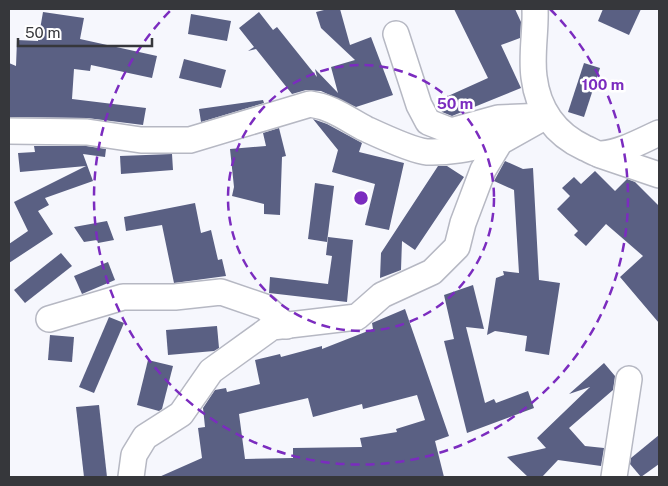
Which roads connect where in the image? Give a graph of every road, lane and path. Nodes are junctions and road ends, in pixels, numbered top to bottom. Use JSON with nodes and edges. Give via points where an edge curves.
{"nodes":[{"id":1,"x":535,"y":9,"type":"edge"},
{"id":2,"x":396,"y":34,"type":"dead end"},
{"id":3,"x":546,"y":116,"type":"junction"},
{"id":4,"x":9,"y":131,"type":"edge"},
{"id":5,"x":659,"y":133,"type":"edge"},
{"id":6,"x":500,"y":142,"type":"junction"},
{"id":7,"x":600,"y":155,"type":"junction"},
{"id":8,"x":659,"y":176,"type":"edge"},
{"id":9,"x":49,"y":319,"type":"dead end"},
{"id":10,"x":286,"y":326,"type":"junction"},
{"id":11,"x":629,"y":379,"type":"dead end"},
{"id":12,"x":131,"y":477,"type":"edge"},
{"id":13,"x":614,"y":477,"type":"edge"}],
"edges":[{"from":1,"to":3,"type":"street","via":[[534,75]]},
{"from":2,"to":3,"type":"street","via":[[419,105],[428,122],[451,132],[498,118]]},
{"from":3,"to":6,"type":"street"},
{"from":3,"to":7,"type":"street","via":[[569,139]]},
{"from":4,"to":6,"type":"street","via":[[87,132],[141,140],[190,140],[310,104],[328,106],[374,133],[427,152]]},
{"from":5,"to":7,"type":"street","via":[[618,151]]},
{"from":6,"to":10,"type":"street","via":[[483,170],[457,247],[432,272],[382,295],[357,317]]},
{"from":7,"to":8,"type":"street"},
{"from":9,"to":10,"type":"street","via":[[123,297],[175,297],[221,292],[265,307]]},
{"from":10,"to":12,"type":"street","via":[[272,327],[211,371],[181,414],[145,437],[134,455]]},
{"from":11,"to":13,"type":"street"}]}
